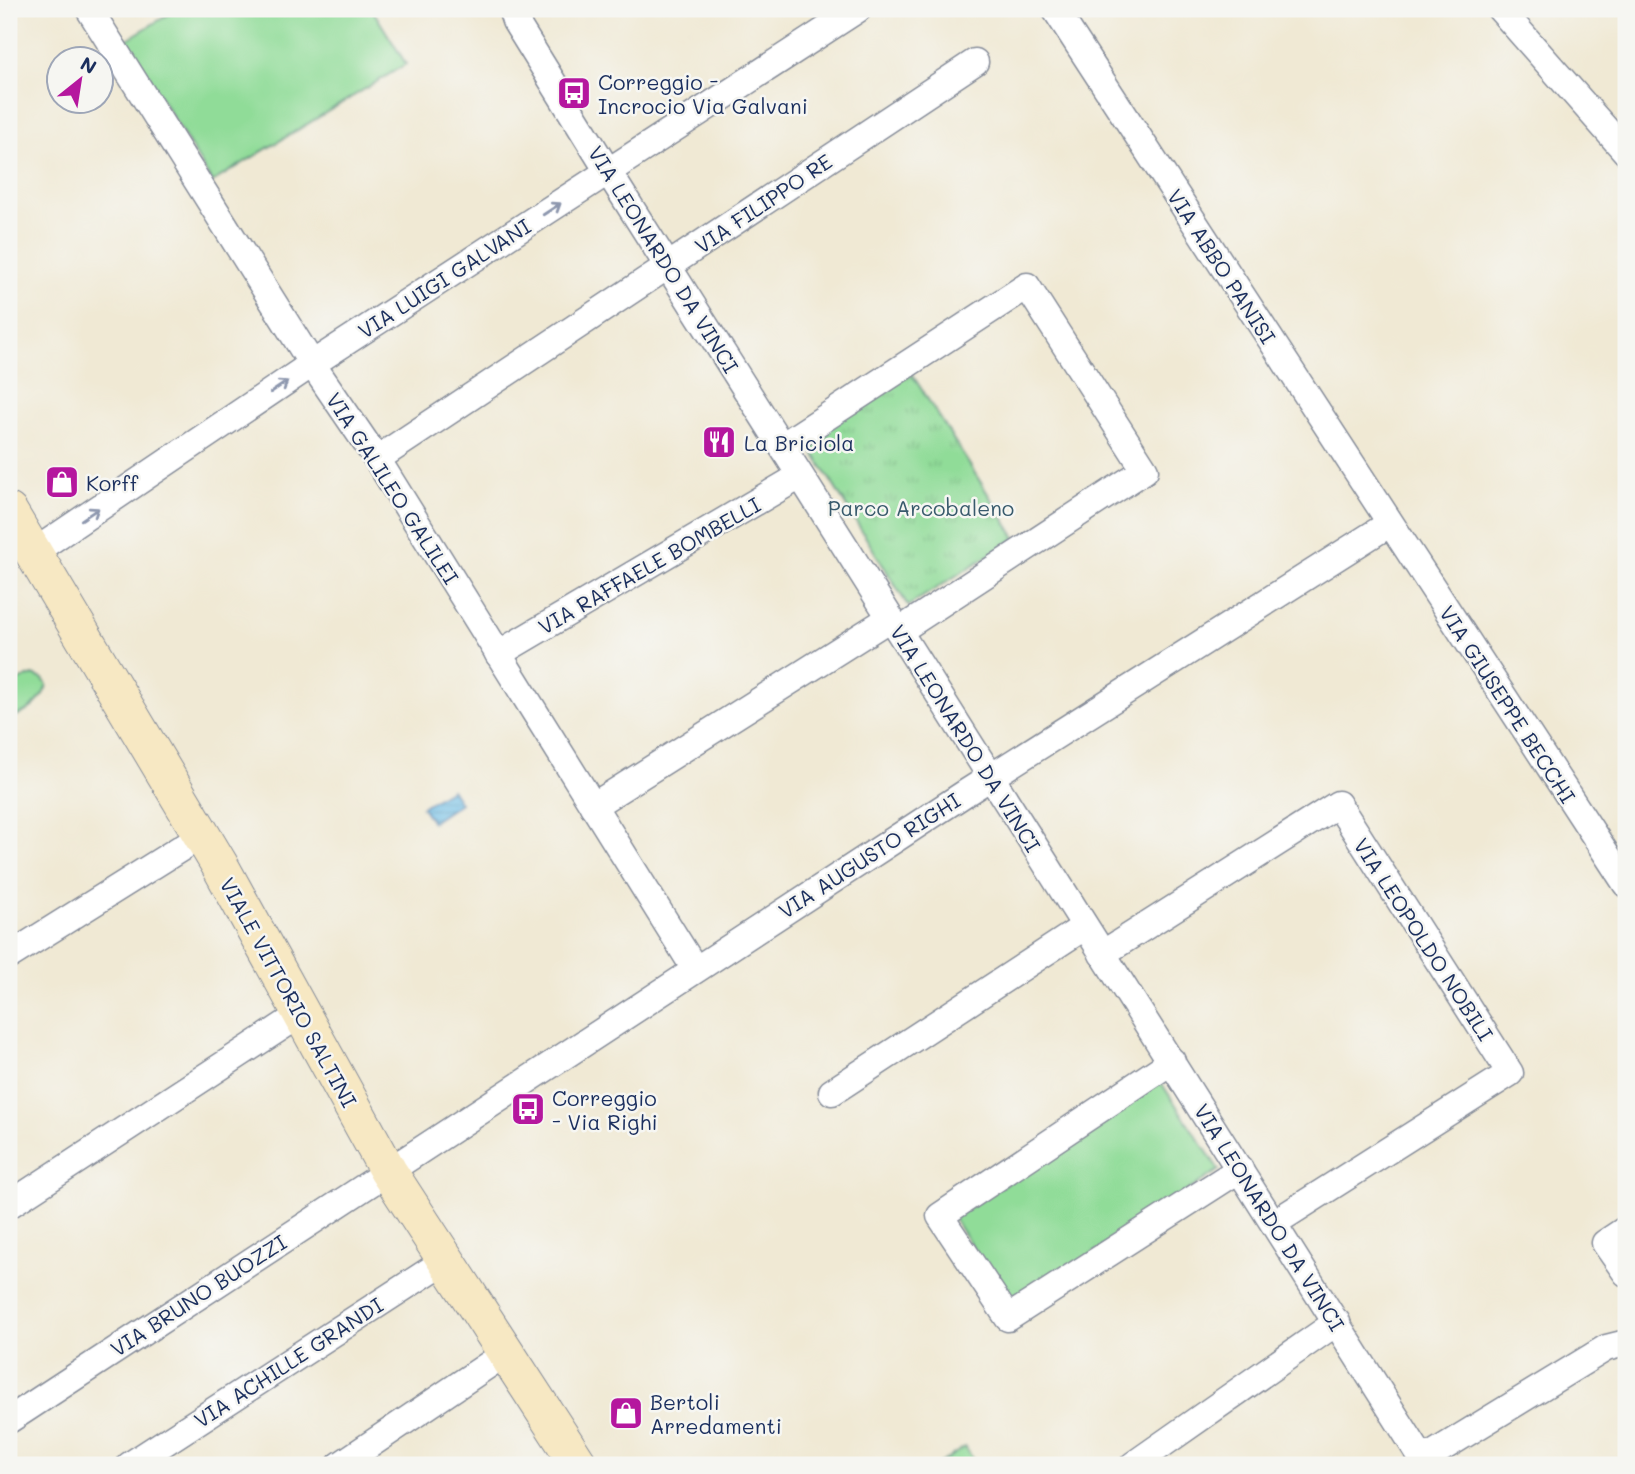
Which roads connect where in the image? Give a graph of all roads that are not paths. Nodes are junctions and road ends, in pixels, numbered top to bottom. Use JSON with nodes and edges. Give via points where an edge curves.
{"nodes":[{"id":1,"x":89,"y":9,"type":"edge"},
{"id":2,"x":858,"y":9,"type":"edge"},
{"id":3,"x":1055,"y":9,"type":"edge"},
{"id":4,"x":1500,"y":9,"type":"edge"},
{"id":5,"x":520,"y":12,"type":"edge"},
{"id":6,"x":975,"y":62,"type":"dead end"},
{"id":7,"x":1626,"y":152,"type":"edge"},
{"id":8,"x":609,"y":173,"type":"junction"},
{"id":9,"x":668,"y":266,"type":"junction"},
{"id":10,"x":312,"y":364,"type":"junction"},
{"id":11,"x":782,"y":446,"type":"junction"},
{"id":12,"x":377,"y":459,"type":"junction"},
{"id":13,"x":800,"y":476,"type":"junction"},
{"id":14,"x":9,"y":512,"type":"edge"},
{"id":15,"x":1389,"y":524,"type":"junction"},
{"id":16,"x":34,"y":552,"type":"junction"},
{"id":17,"x":894,"y":625,"type":"junction"},
{"id":18,"x":498,"y":654,"type":"junction"},
{"id":19,"x":991,"y":776,"type":"junction"},
{"id":20,"x":593,"y":806,"type":"junction"},
{"id":21,"x":202,"y":835,"type":"junction"},
{"id":22,"x":1626,"y":884,"type":"edge"},
{"id":23,"x":1084,"y":927,"type":"junction"},
{"id":24,"x":1102,"y":954,"type":"junction"},
{"id":25,"x":9,"y":956,"type":"edge"},
{"id":26,"x":695,"y":969,"type":"junction"},
{"id":27,"x":301,"y":1014,"type":"junction"},
{"id":28,"x":1171,"y":1061,"type":"junction"},
{"id":29,"x":832,"y":1092,"type":"dead end"},
{"id":30,"x":1240,"y":1169,"type":"junction"},
{"id":31,"x":388,"y":1171,"type":"junction"},
{"id":32,"x":9,"y":1205,"type":"edge"},
{"id":33,"x":1274,"y":1223,"type":"junction"},
{"id":34,"x":1626,"y":1229,"type":"edge"},
{"id":35,"x":446,"y":1260,"type":"junction"},
{"id":36,"x":1626,"y":1273,"type":"edge"},
{"id":37,"x":1338,"y":1322,"type":"junction"},
{"id":38,"x":1626,"y":1343,"type":"edge"},
{"id":39,"x":506,"y":1353,"type":"junction"},
{"id":40,"x":9,"y":1420,"type":"edge"},
{"id":41,"x":1424,"y":1463,"type":"edge"},
{"id":42,"x":130,"y":1465,"type":"edge"},
{"id":43,"x":340,"y":1465,"type":"edge"},
{"id":44,"x":579,"y":1465,"type":"edge"},
{"id":45,"x":1133,"y":1465,"type":"edge"}],
"edges":[{"from":1,"to":10,"type":"street","name":"VIA GALILEO GALILEI"},
{"from":2,"to":8,"type":"street","name":"VIA LUIGI GALVANI"},
{"from":3,"to":15,"type":"street","name":"VIA ABBO PANISI"},
{"from":4,"to":7,"type":"street"},
{"from":5,"to":8,"type":"street","name":"VIA LEONARDO DA VINCI"},
{"from":6,"to":9,"type":"street","name":"VIA FILIPPO RE"},
{"from":8,"to":9,"type":"street","name":"VIA LEONARDO DA VINCI"},
{"from":10,"to":8,"type":"street","name":"VIA LUIGI GALVANI","one_way":true},
{"from":9,"to":11,"type":"street","name":"VIA LEONARDO DA VINCI"},
{"from":9,"to":12,"type":"street","name":"VIA FILIPPO RE"},
{"from":10,"to":12,"type":"street","name":"VIA GALILEO GALILEI"},
{"from":16,"to":10,"type":"street","name":"VIA LUIGI GALVANI","one_way":true},
{"from":11,"to":13,"type":"street","name":"VIA LEONARDO DA VINCI"},
{"from":11,"to":17,"type":"street","via":[[1027,286],[1145,470]]},
{"from":12,"to":18,"type":"street","name":"VIA GALILEO GALILEI"},
{"from":13,"to":17,"type":"street","name":"VIA LEONARDO DA VINCI"},
{"from":13,"to":18,"type":"street","name":"VIA RAFFAELE BOMBELLI"},
{"from":14,"to":16,"type":"street","name":"VIALE VITTORIO SALTINI"},
{"from":15,"to":19,"type":"street","name":"VIA AUGUSTO RIGHI"},
{"from":15,"to":22,"type":"street","name":"VIA GIUSEPPE BECCHI"},
{"from":16,"to":21,"type":"street","name":"VIALE VITTORIO SALTINI"},
{"from":17,"to":19,"type":"street","name":"VIA LEONARDO DA VINCI"},
{"from":17,"to":20,"type":"street"},
{"from":18,"to":20,"type":"street","name":"VIA GALILEO GALILEI"},
{"from":19,"to":23,"type":"street","name":"VIA LEONARDO DA VINCI"},
{"from":19,"to":26,"type":"street","name":"VIA AUGUSTO RIGHI"},
{"from":20,"to":26,"type":"street","name":"VIA GALILEO GALILEI"},
{"from":21,"to":25,"type":"street"},
{"from":21,"to":27,"type":"street","name":"VIALE VITTORIO SALTINI"},
{"from":23,"to":24,"type":"street","name":"VIA LEONARDO DA VINCI"},
{"from":23,"to":29,"type":"street"},
{"from":24,"to":28,"type":"street","name":"VIA LEONARDO DA VINCI"},
{"from":24,"to":33,"type":"street","name":"VIA LEOPOLDO NOBILI","via":[[1338,804],[1510,1073]]},
{"from":26,"to":31,"type":"street","name":"VIA AUGUSTO RIGHI"},
{"from":27,"to":31,"type":"street","name":"VIALE VITTORIO SALTINI"},
{"from":27,"to":32,"type":"street"},
{"from":28,"to":30,"type":"street","name":"VIA LEONARDO DA VINCI"},
{"from":28,"to":30,"type":"street","via":[[940,1216],[1008,1318]]},
{"from":30,"to":33,"type":"street","name":"VIA LEONARDO DA VINCI"},
{"from":31,"to":35,"type":"street","name":"VIALE VITTORIO SALTINI"},
{"from":31,"to":40,"type":"street","name":"VIA BRUNO BUOZZI"},
{"from":33,"to":37,"type":"street","name":"VIA LEONARDO DA VINCI"},
{"from":34,"to":36,"type":"street","via":[[1605,1243]]},
{"from":35,"to":39,"type":"street","name":"VIALE VITTORIO SALTINI"},
{"from":35,"to":42,"type":"street","name":"VIA ACHILLE GRANDI"},
{"from":37,"to":41,"type":"street","name":"VIA LEONARDO DA VINCI"},
{"from":37,"to":45,"type":"street"},
{"from":38,"to":41,"type":"street","via":[[1606,1348]]},
{"from":39,"to":43,"type":"street"},
{"from":39,"to":44,"type":"street","name":"VIALE VITTORIO SALTINI"}]}
